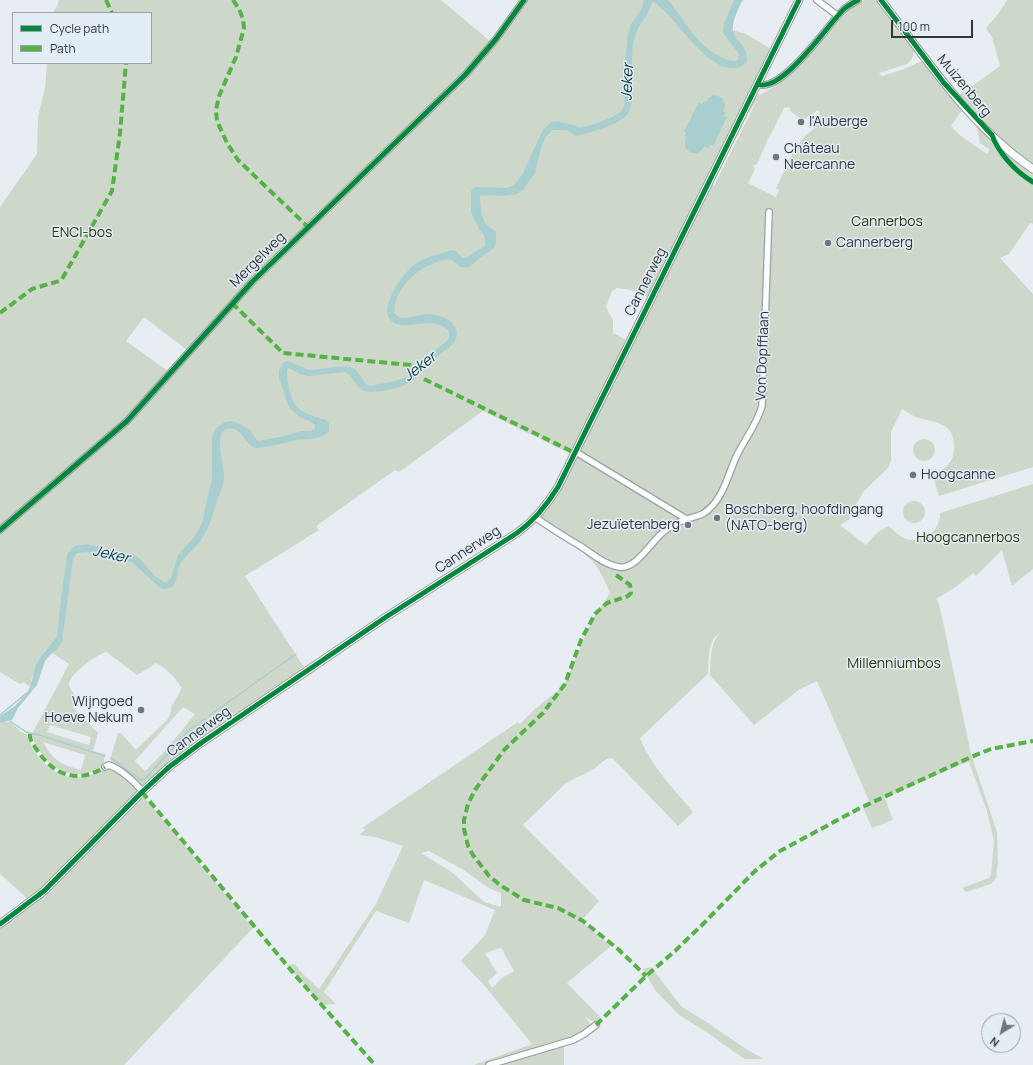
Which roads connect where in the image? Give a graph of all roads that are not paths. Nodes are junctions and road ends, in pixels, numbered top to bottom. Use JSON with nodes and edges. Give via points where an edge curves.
{"nodes":[{"id":1,"x":524,"y":0,"type":"edge"},
{"id":2,"x":799,"y":0,"type":"edge"},
{"id":3,"x":817,"y":0,"type":"edge"},
{"id":4,"x":858,"y":0,"type":"edge"},
{"id":5,"x":881,"y":0,"type":"edge"},
{"id":6,"x":838,"y":16,"type":"junction"},
{"id":7,"x":758,"y":84,"type":"junction"},
{"id":8,"x":1033,"y":169,"type":"edge"},
{"id":9,"x":770,"y":212,"type":"dead end"},
{"id":10,"x":576,"y":452,"type":"junction"},
{"id":11,"x":536,"y":518,"type":"junction"},
{"id":12,"x":685,"y":519,"type":"junction"},
{"id":13,"x":0,"y":530,"type":"edge"},
{"id":14,"x":105,"y":767,"type":"dead end"},
{"id":15,"x":142,"y":792,"type":"junction"},
{"id":16,"x":0,"y":924,"type":"edge"},
{"id":17,"x":596,"y":1025,"type":"dead end"},
{"id":18,"x":489,"y":1065,"type":"edge"}],
"edges":[{"from":1,"to":13,"type":"street","name":"Mergelweg","via":[[465,75],[252,282],[132,417]]},
{"from":2,"to":7,"type":"main road","name":"Cannerweg"},
{"from":3,"to":6,"type":"street"},
{"from":4,"to":6,"type":"street"},
{"from":5,"to":8,"type":"main road","name":"Muizenberg","via":[[967,110]]},
{"from":6,"to":7,"type":"street","via":[[790,69],[770,84]]},
{"from":7,"to":10,"type":"main road","name":"Cannerweg"},
{"from":9,"to":12,"type":"street","name":"Von Dopfflaan","via":[[762,406],[717,499],[705,513]]},
{"from":10,"to":11,"type":"main road","name":"Cannerweg","via":[[556,491]]},
{"from":10,"to":12,"type":"street"},
{"from":11,"to":12,"type":"street","name":"Von Dopfflaan","via":[[594,556],[619,567],[635,562],[661,534]]},
{"from":11,"to":15,"type":"main road","name":"Cannerweg","via":[[201,743]]},
{"from":14,"to":15,"type":"street","via":[[114,766]]},
{"from":15,"to":16,"type":"main road","name":"Cannerweg","via":[[44,891]]},
{"from":17,"to":18,"type":"street","via":[[573,1040]]}]}
